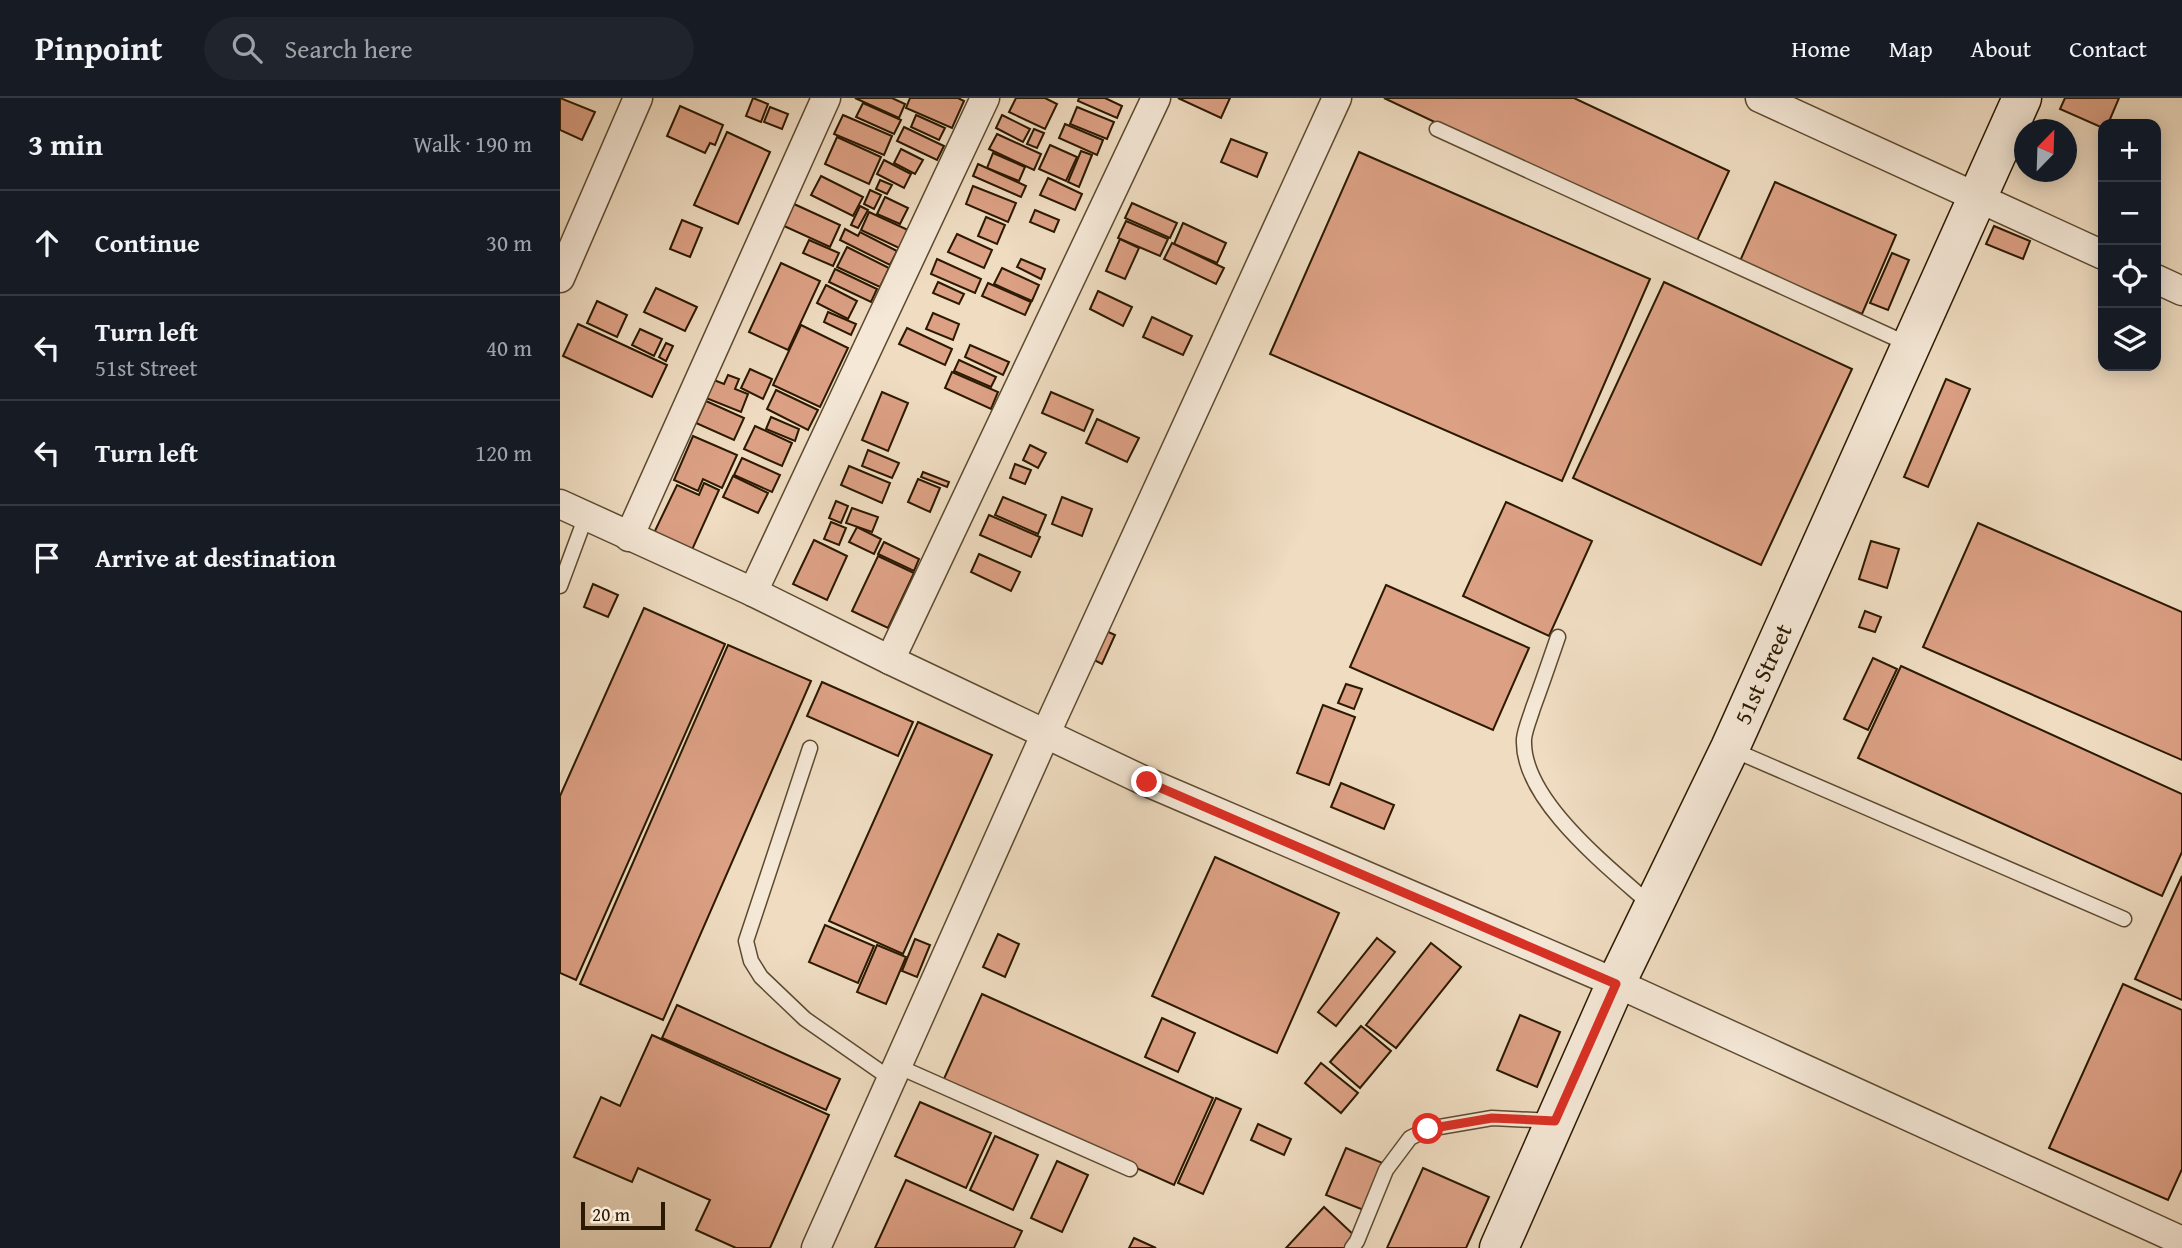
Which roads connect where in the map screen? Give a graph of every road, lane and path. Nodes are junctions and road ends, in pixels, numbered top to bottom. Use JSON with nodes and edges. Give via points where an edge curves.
{"nodes":[{"id":1,"x":638,"y":98,"type":"edge"},
{"id":2,"x":826,"y":98,"type":"edge"},
{"id":3,"x":985,"y":98,"type":"edge"},
{"id":4,"x":1156,"y":98,"type":"edge"},
{"id":5,"x":1336,"y":98,"type":"edge"},
{"id":6,"x":1760,"y":98,"type":"edge"},
{"id":7,"x":2022,"y":98,"type":"edge"},
{"id":8,"x":1437,"y":129,"type":"dead end"},
{"id":9,"x":1977,"y":197,"type":"junction"},
{"id":10,"x":2098,"y":253,"type":"edge"},
{"id":11,"x":560,"y":278,"type":"edge"},
{"id":12,"x":2161,"y":281,"type":"edge"},
{"id":13,"x":2182,"y":291,"type":"edge"},
{"id":14,"x":1910,"y":345,"type":"junction"},
{"id":15,"x":560,"y":504,"type":"edge"},
{"id":16,"x":586,"y":516,"type":"junction"},
{"id":17,"x":629,"y":537,"type":"junction"},
{"id":18,"x":560,"y":586,"type":"edge"},
{"id":19,"x":753,"y":592,"type":"junction"},
{"id":20,"x":1558,"y":636,"type":"dead end"},
{"id":21,"x":890,"y":660,"type":"junction"},
{"id":22,"x":1045,"y":734,"type":"junction"},
{"id":23,"x":810,"y":748,"type":"dead end"},
{"id":24,"x":1730,"y":748,"type":"junction"},
{"id":25,"x":1653,"y":906,"type":"junction"},
{"id":26,"x":2124,"y":919,"type":"dead end"},
{"id":27,"x":1616,"y":984,"type":"junction"},
{"id":28,"x":894,"y":1072,"type":"junction"},
{"id":29,"x":1555,"y":1121,"type":"junction"},
{"id":30,"x":1130,"y":1169,"type":"dead end"},
{"id":31,"x":2182,"y":1241,"type":"edge"},
{"id":32,"x":816,"y":1248,"type":"edge"},
{"id":33,"x":1352,"y":1248,"type":"edge"},
{"id":34,"x":1499,"y":1248,"type":"edge"}],
"edges":[{"from":1,"to":11,"type":"street"},
{"from":2,"to":17,"type":"street"},
{"from":3,"to":19,"type":"street"},
{"from":4,"to":21,"type":"street"},
{"from":5,"to":22,"type":"street"},
{"from":6,"to":9,"type":"street"},
{"from":7,"to":9,"type":"street","name":"51st Street"},
{"from":8,"to":14,"type":"lane"},
{"from":9,"to":10,"type":"street"},
{"from":9,"to":14,"type":"street","name":"51st Street"},
{"from":12,"to":13,"type":"street"},
{"from":14,"to":24,"type":"street","name":"51st Street"},
{"from":15,"to":16,"type":"street"},
{"from":16,"to":17,"type":"street"},
{"from":16,"to":18,"type":"lane"},
{"from":17,"to":19,"type":"street"},
{"from":19,"to":21,"type":"street"},
{"from":20,"to":25,"type":"lane","via":[[1524,736],[1531,776],[1577,838]]},
{"from":21,"to":22,"type":"street"},
{"from":22,"to":27,"type":"street"},
{"from":22,"to":28,"type":"street"},
{"from":23,"to":28,"type":"lane","via":[[746,941],[751,961],[761,977],[806,1019]]},
{"from":24,"to":25,"type":"street","name":"51st Street"},
{"from":24,"to":26,"type":"lane"},
{"from":25,"to":27,"type":"street","name":"51st Street"},
{"from":27,"to":29,"type":"street","name":"51st Street"},
{"from":27,"to":31,"type":"street"},
{"from":28,"to":30,"type":"lane"},
{"from":28,"to":32,"type":"street"},
{"from":29,"to":33,"type":"lane","via":[[1492,1118],[1428,1129],[1410,1138],[1387,1170]]},
{"from":29,"to":34,"type":"street","name":"51st Street"}]}
